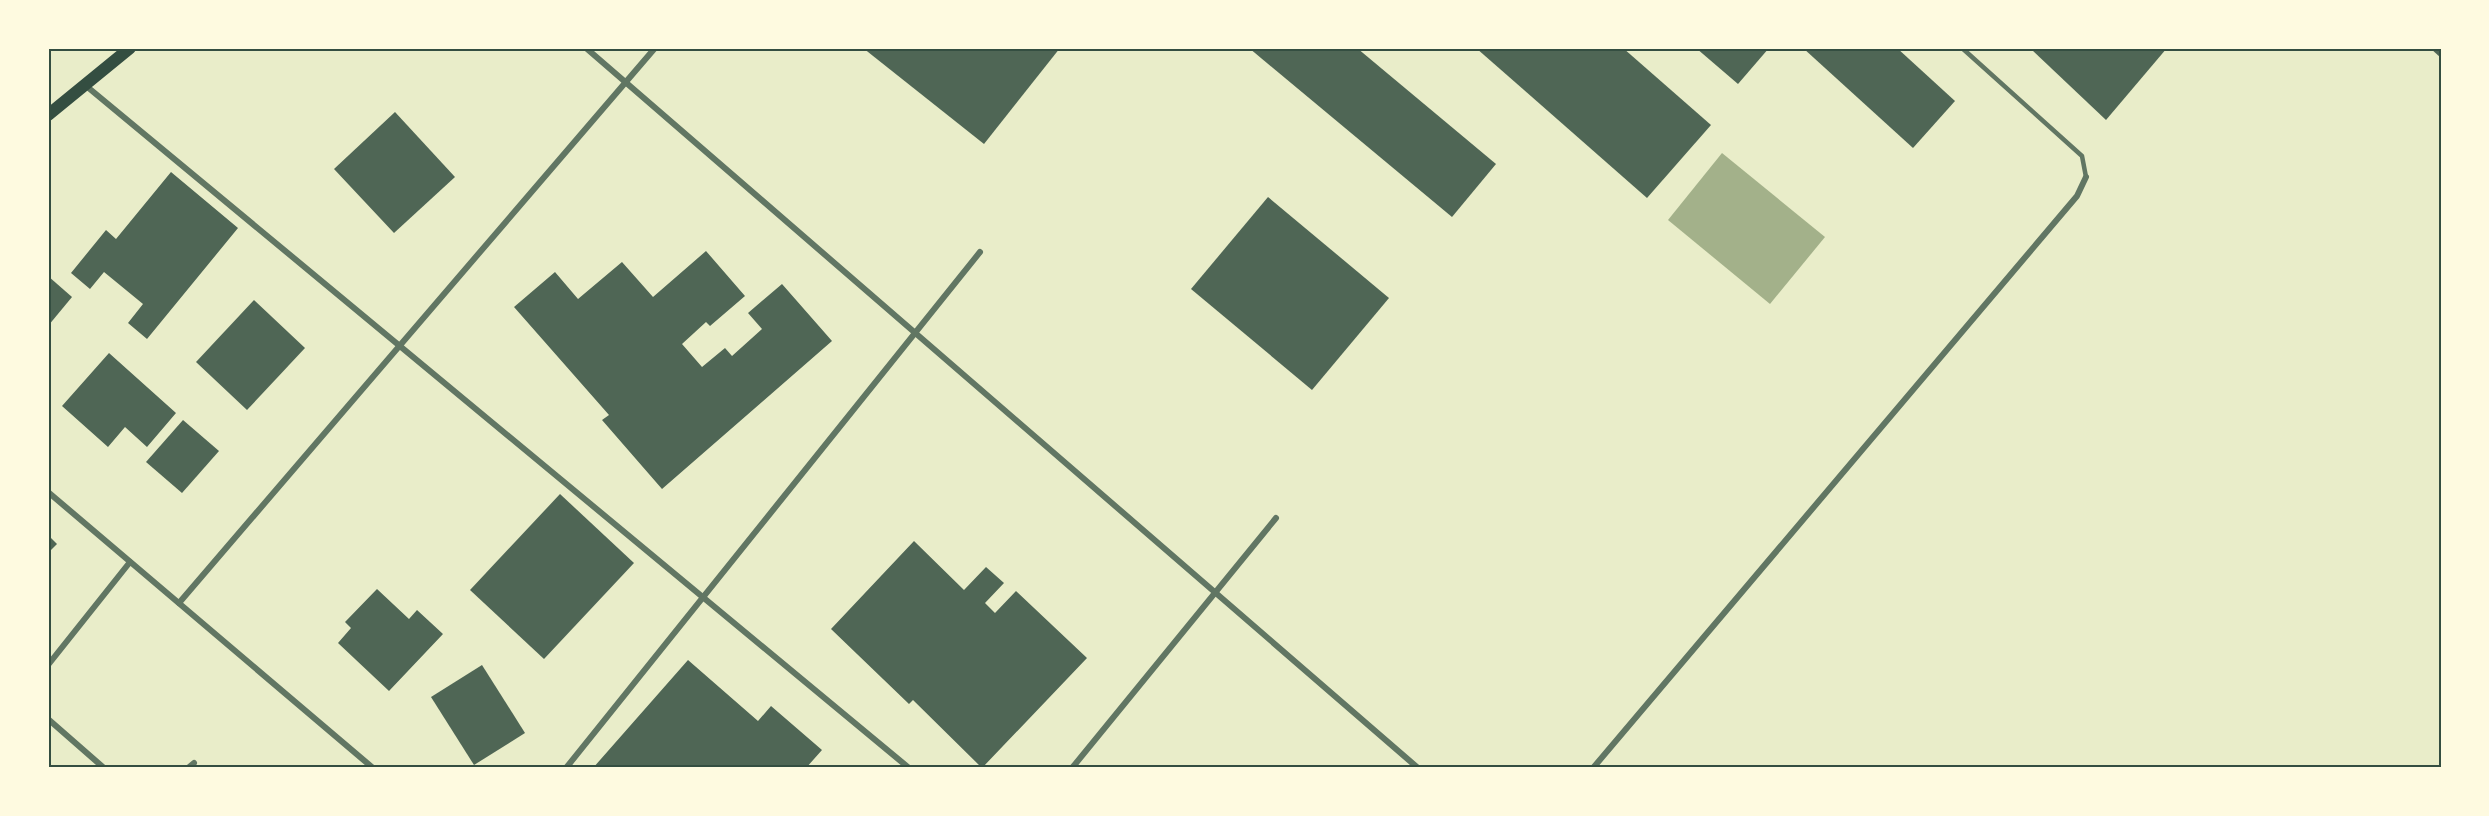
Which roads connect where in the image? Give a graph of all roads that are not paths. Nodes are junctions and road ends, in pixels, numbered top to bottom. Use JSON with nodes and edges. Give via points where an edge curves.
{"nodes":[{"id":1,"x":130,"y":48,"type":"edge"},
{"id":2,"x":586,"y":48,"type":"edge"},
{"id":3,"x":655,"y":48,"type":"edge"},
{"id":4,"x":1962,"y":48,"type":"edge"},
{"id":5,"x":625,"y":82,"type":"junction"},
{"id":6,"x":85,"y":85,"type":"junction"},
{"id":7,"x":48,"y":116,"type":"edge"},
{"id":8,"x":2086,"y":177,"type":"joint"},
{"id":9,"x":980,"y":252,"type":"dead end"},
{"id":10,"x":915,"y":334,"type":"junction"},
{"id":11,"x":400,"y":346,"type":"junction"},
{"id":12,"x":48,"y":492,"type":"edge"},
{"id":13,"x":1276,"y":518,"type":"dead end"},
{"id":14,"x":130,"y":562,"type":"junction"},
{"id":15,"x":1215,"y":594,"type":"junction"},
{"id":16,"x":703,"y":597,"type":"junction"},
{"id":17,"x":179,"y":603,"type":"junction"},
{"id":18,"x":48,"y":665,"type":"edge"},
{"id":19,"x":48,"y":719,"type":"edge"},
{"id":20,"x":194,"y":763,"type":"dead end"},
{"id":21,"x":104,"y":768,"type":"edge"},
{"id":22,"x":188,"y":768,"type":"edge"},
{"id":23,"x":373,"y":768,"type":"edge"},
{"id":24,"x":566,"y":768,"type":"edge"},
{"id":25,"x":909,"y":768,"type":"edge"},
{"id":26,"x":1072,"y":768,"type":"edge"},
{"id":27,"x":1418,"y":768,"type":"edge"},
{"id":28,"x":1593,"y":768,"type":"edge"}],
"edges":[{"from":1,"to":6,"type":"main road"},
{"from":2,"to":5,"type":"street"},
{"from":3,"to":5,"type":"street"},
{"from":4,"to":8,"type":"lane","via":[[2082,156]]},
{"from":5,"to":10,"type":"street"},
{"from":5,"to":11,"type":"street"},
{"from":6,"to":7,"type":"main road"},
{"from":6,"to":11,"type":"street"},
{"from":8,"to":28,"type":"street","via":[[2077,196]]},
{"from":9,"to":10,"type":"street"},
{"from":10,"to":15,"type":"street"},
{"from":10,"to":16,"type":"street"},
{"from":11,"to":16,"type":"street"},
{"from":11,"to":17,"type":"street"},
{"from":12,"to":14,"type":"street"},
{"from":13,"to":15,"type":"street"},
{"from":14,"to":17,"type":"street"},
{"from":14,"to":18,"type":"street"},
{"from":15,"to":26,"type":"street"},
{"from":15,"to":27,"type":"street"},
{"from":16,"to":24,"type":"street"},
{"from":16,"to":25,"type":"street"},
{"from":17,"to":23,"type":"street"},
{"from":19,"to":21,"type":"street"},
{"from":20,"to":22,"type":"street"}]}
